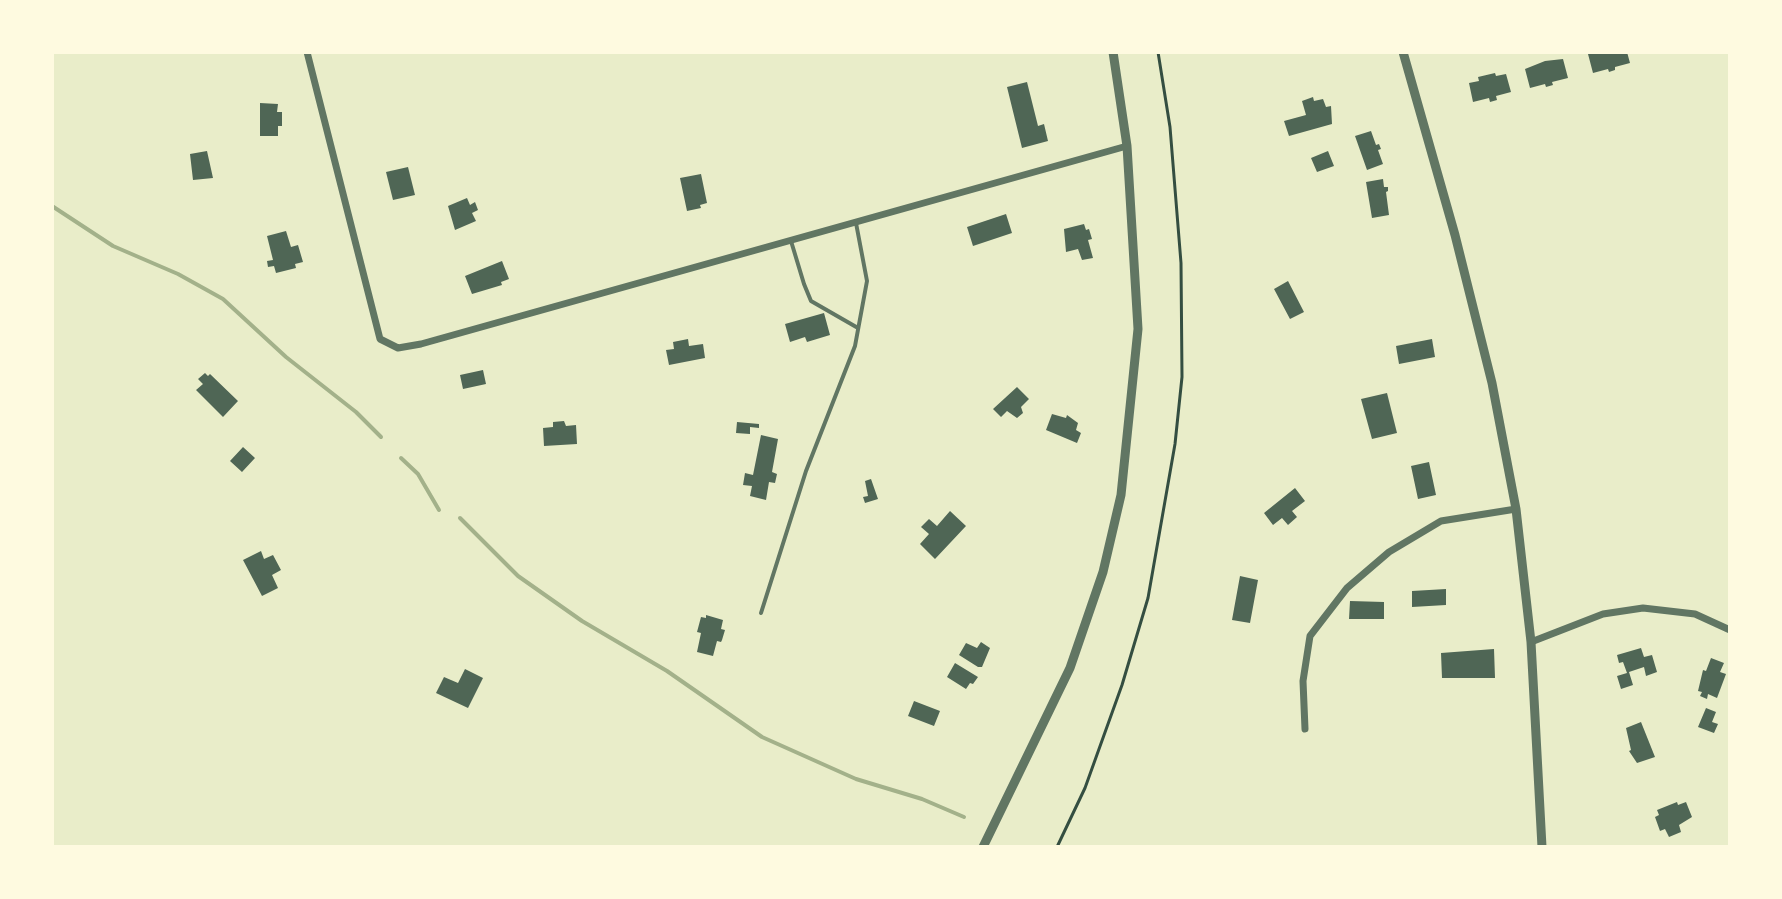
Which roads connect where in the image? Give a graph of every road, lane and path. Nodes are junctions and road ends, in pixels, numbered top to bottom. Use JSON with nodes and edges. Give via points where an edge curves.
{"nodes":[{"id":1,"x":307,"y":52,"type":"edge"},
{"id":2,"x":1113,"y":52,"type":"edge"},
{"id":3,"x":1158,"y":52,"type":"edge"},
{"id":4,"x":1403,"y":52,"type":"edge"},
{"id":5,"x":1127,"y":146,"type":"junction"},
{"id":6,"x":856,"y":223,"type":"junction"},
{"id":7,"x":791,"y":241,"type":"junction"},
{"id":8,"x":858,"y":328,"type":"junction"},
{"id":9,"x":1516,"y":509,"type":"junction"},
{"id":10,"x":761,"y":613,"type":"dead end"},
{"id":11,"x":1730,"y":630,"type":"edge"},
{"id":12,"x":1531,"y":642,"type":"junction"},
{"id":13,"x":1305,"y":729,"type":"dead end"},
{"id":14,"x":983,"y":847,"type":"edge"},
{"id":15,"x":1057,"y":847,"type":"edge"},
{"id":16,"x":1542,"y":847,"type":"edge"}],
"edges":[{"from":1,"to":7,"type":"street","via":[[380,339],[398,348]]},
{"from":2,"to":5,"type":"street"},
{"from":3,"to":15,"type":"path","via":[[1181,263],[1182,377],[1175,444],[1148,598],[1085,788]]},
{"from":4,"to":9,"type":"street","via":[[1455,235]]},
{"from":5,"to":6,"type":"street"},
{"from":5,"to":14,"type":"street","via":[[1138,329],[1121,495],[1103,572],[1070,668]]},
{"from":6,"to":7,"type":"street"},
{"from":6,"to":8,"type":"lane","via":[[867,281]]},
{"from":7,"to":8,"type":"lane","via":[[811,301]]},
{"from":8,"to":10,"type":"lane"},
{"from":9,"to":12,"type":"street"},
{"from":9,"to":13,"type":"street","via":[[1441,521],[1389,552],[1347,588],[1310,636],[1303,681]]},
{"from":11,"to":12,"type":"street","via":[[1695,614],[1643,608],[1603,614]]},
{"from":12,"to":16,"type":"street"}]}
